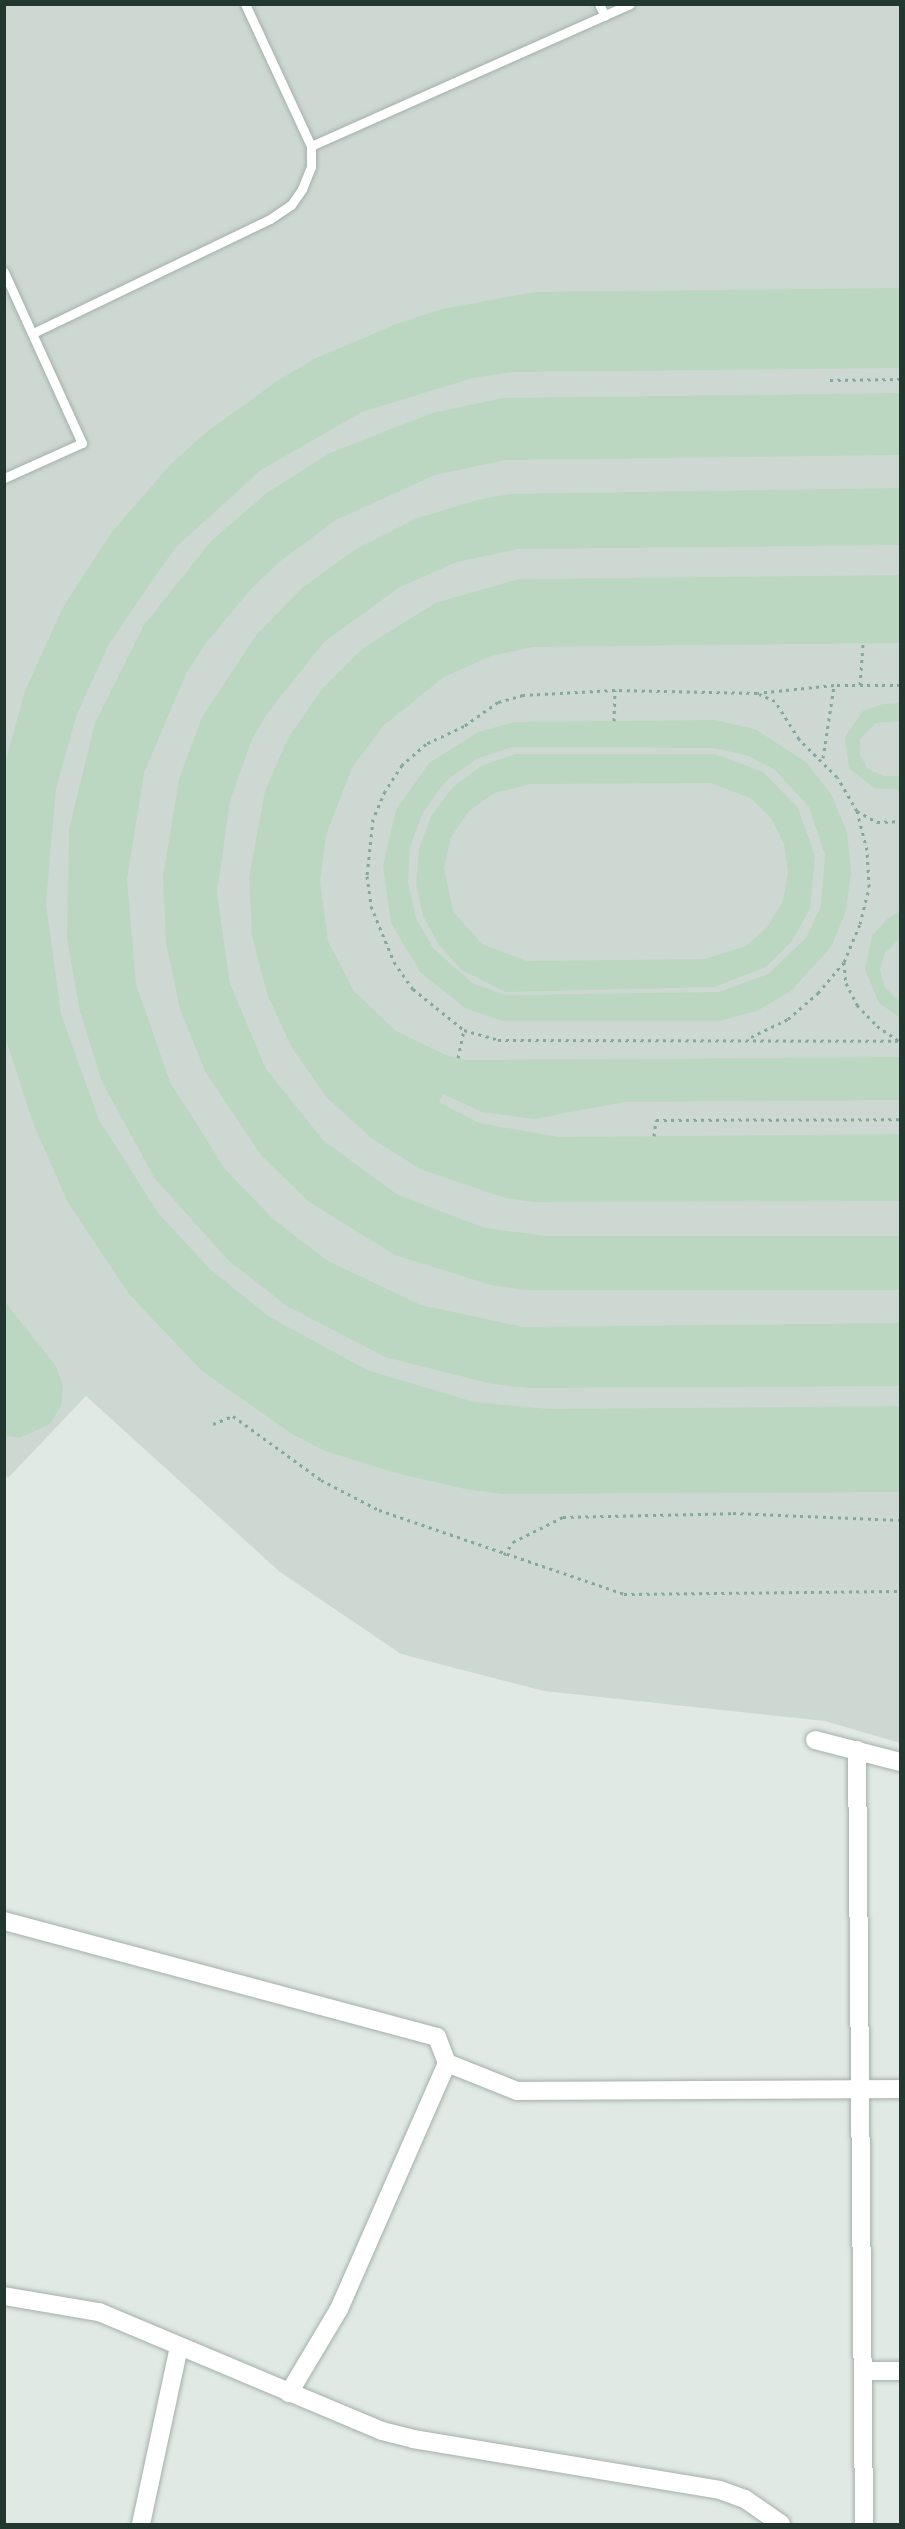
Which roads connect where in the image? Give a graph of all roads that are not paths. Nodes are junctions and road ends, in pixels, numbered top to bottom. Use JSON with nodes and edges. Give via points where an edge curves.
{"nodes":[{"id":1,"x":245,"y":4,"type":"edge"},
{"id":2,"x":599,"y":4,"type":"edge"},
{"id":3,"x":630,"y":4,"type":"edge"},
{"id":4,"x":604,"y":16,"type":"junction"},
{"id":5,"x":311,"y":146,"type":"junction"},
{"id":6,"x":4,"y":272,"type":"edge"},
{"id":7,"x":33,"y":333,"type":"junction"},
{"id":8,"x":4,"y":478,"type":"edge"},
{"id":9,"x":815,"y":1740,"type":"dead end"},
{"id":10,"x":856,"y":1750,"type":"junction"},
{"id":11,"x":900,"y":1761,"type":"edge"},
{"id":12,"x":4,"y":1921,"type":"edge"},
{"id":13,"x":447,"y":2063,"type":"junction"},
{"id":14,"x":900,"y":2089,"type":"edge"},
{"id":15,"x":860,"y":2090,"type":"junction"},
{"id":16,"x":4,"y":2296,"type":"edge"},
{"id":17,"x":179,"y":2347,"type":"junction"},
{"id":18,"x":862,"y":2371,"type":"junction"},
{"id":19,"x":900,"y":2371,"type":"edge"},
{"id":20,"x":289,"y":2393,"type":"junction"},
{"id":21,"x":141,"y":2524,"type":"edge"},
{"id":22,"x":781,"y":2524,"type":"edge"},
{"id":23,"x":864,"y":2524,"type":"edge"}],
"edges":[{"from":1,"to":5,"type":"lane"},
{"from":2,"to":4,"type":"lane"},
{"from":3,"to":4,"type":"lane"},
{"from":4,"to":5,"type":"lane"},
{"from":5,"to":7,"type":"lane","via":[[311,167],[291,205]]},
{"from":6,"to":7,"type":"lane"},
{"from":7,"to":8,"type":"lane","via":[[82,443]]},
{"from":9,"to":10,"type":"street"},
{"from":10,"to":11,"type":"street"},
{"from":10,"to":15,"type":"street"},
{"from":12,"to":13,"type":"street","via":[[410,2028],[437,2037]]},
{"from":13,"to":15,"type":"street","via":[[517,2091]]},
{"from":13,"to":20,"type":"street","via":[[339,2309]]},
{"from":14,"to":15,"type":"street"},
{"from":15,"to":18,"type":"street"},
{"from":16,"to":17,"type":"street","via":[[77,2305]]},
{"from":17,"to":20,"type":"street"},
{"from":17,"to":21,"type":"street"},
{"from":18,"to":19,"type":"street"},
{"from":18,"to":23,"type":"street"},
{"from":20,"to":22,"type":"street","via":[[413,2439],[720,2490],[745,2499]]}]}
